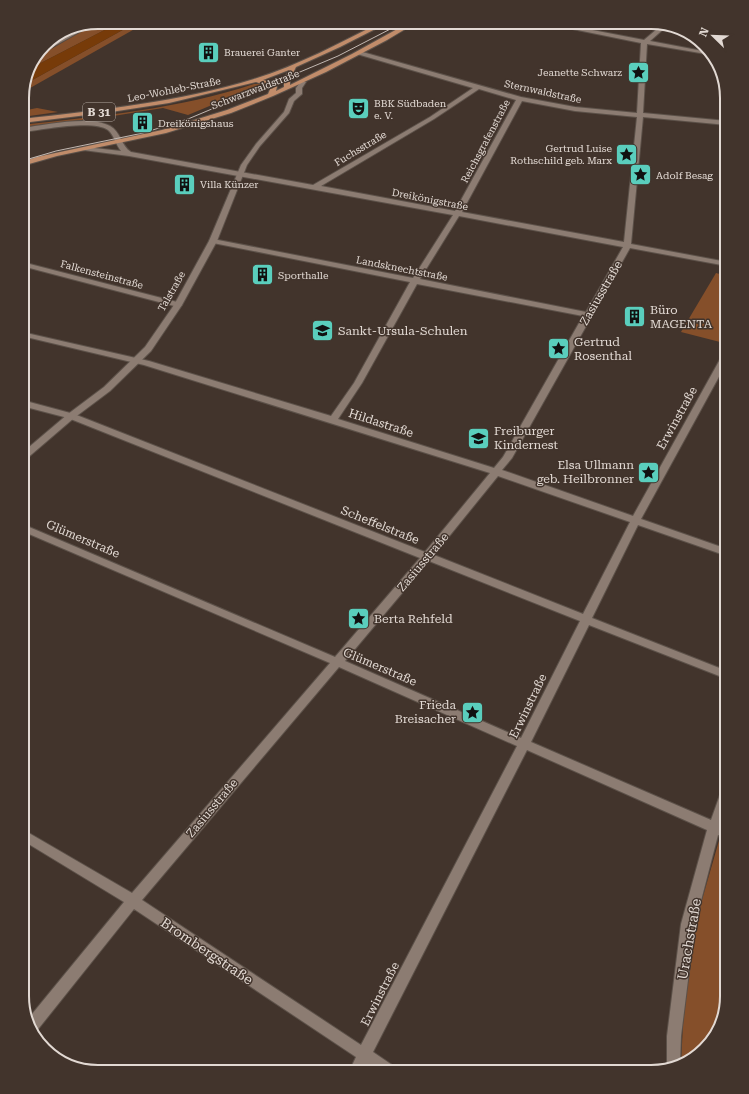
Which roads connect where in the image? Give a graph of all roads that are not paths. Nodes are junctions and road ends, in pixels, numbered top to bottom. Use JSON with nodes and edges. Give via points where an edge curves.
{"nodes":[{"id":1,"x":371,"y":29,"type":"edge"},
{"id":2,"x":402,"y":29,"type":"edge"},
{"id":3,"x":575,"y":29,"type":"edge"},
{"id":4,"x":660,"y":30,"type":"edge"},
{"id":5,"x":70,"y":36,"type":"edge"},
{"id":6,"x":58,"y":42,"type":"edge"},
{"id":7,"x":644,"y":43,"type":"junction"},
{"id":8,"x":693,"y":51,"type":"edge"},
{"id":9,"x":359,"y":53,"type":"junction"},
{"id":10,"x":294,"y":66,"type":"junction"},
{"id":11,"x":287,"y":79,"type":"junction"},
{"id":12,"x":256,"y":80,"type":"junction"},
{"id":13,"x":303,"y":82,"type":"junction"},
{"id":14,"x":478,"y":87,"type":"junction"},
{"id":15,"x":287,"y":88,"type":"junction"},
{"id":16,"x":271,"y":95,"type":"junction"},
{"id":17,"x":520,"y":98,"type":"junction"},
{"id":18,"x":291,"y":100,"type":"junction"},
{"id":19,"x":640,"y":116,"type":"junction"},
{"id":20,"x":29,"y":120,"type":"edge"},
{"id":21,"x":720,"y":122,"type":"edge"},
{"id":22,"x":29,"y":129,"type":"edge"},
{"id":23,"x":117,"y":143,"type":"junction"},
{"id":24,"x":85,"y":149,"type":"junction"},
{"id":25,"x":129,"y":154,"type":"junction"},
{"id":26,"x":29,"y":162,"type":"edge"},
{"id":27,"x":242,"y":174,"type":"junction"},
{"id":28,"x":314,"y":187,"type":"junction"},
{"id":29,"x":458,"y":214,"type":"junction"},
{"id":30,"x":212,"y":241,"type":"junction"},
{"id":31,"x":627,"y":246,"type":"junction"},
{"id":32,"x":720,"y":263,"type":"edge"},
{"id":33,"x":29,"y":266,"type":"edge"},
{"id":34,"x":415,"y":281,"type":"junction"},
{"id":35,"x":178,"y":305,"type":"junction"},
{"id":36,"x":588,"y":315,"type":"junction"},
{"id":37,"x":29,"y":336,"type":"edge"},
{"id":38,"x":137,"y":361,"type":"junction"},
{"id":39,"x":720,"y":367,"type":"edge"},
{"id":40,"x":29,"y":405,"type":"edge"},
{"id":41,"x":71,"y":416,"type":"junction"},
{"id":42,"x":332,"y":420,"type":"junction"},
{"id":43,"x":29,"y":452,"type":"edge"},
{"id":44,"x":497,"y":472,"type":"junction"},
{"id":45,"x":635,"y":521,"type":"junction"},
{"id":46,"x":29,"y":530,"type":"edge"},
{"id":47,"x":720,"y":551,"type":"edge"},
{"id":48,"x":426,"y":558,"type":"junction"},
{"id":49,"x":584,"y":620,"type":"junction"},
{"id":50,"x":337,"y":663,"type":"junction"},
{"id":51,"x":720,"y":672,"type":"edge"},
{"id":52,"x":524,"y":744,"type":"junction"},
{"id":53,"x":720,"y":811,"type":"edge"},
{"id":54,"x":714,"y":828,"type":"junction"},
{"id":55,"x":720,"y":830,"type":"edge"},
{"id":56,"x":29,"y":838,"type":"edge"},
{"id":57,"x":133,"y":901,"type":"junction"},
{"id":58,"x":34,"y":1023,"type":"edge"},
{"id":59,"x":364,"y":1056,"type":"junction"},
{"id":60,"x":673,"y":1061,"type":"edge"},
{"id":61,"x":360,"y":1065,"type":"edge"},
{"id":62,"x":379,"y":1065,"type":"edge"}],
"edges":[{"from":1,"to":10,"type":"main road","name":"Schwarzwaldstraße","number":"B 31"},
{"from":2,"to":9,"type":"main road","name":"Schwarzwaldstraße"},
{"from":3,"to":7,"type":"street"},
{"from":4,"to":7,"type":"street"},
{"from":5,"to":6,"type":"street"},
{"from":7,"to":8,"type":"street"},
{"from":7,"to":19,"type":"street","name":"Zasiusstraße"},
{"from":9,"to":13,"type":"main road","name":"Schwarzwaldstraße"},
{"from":9,"to":14,"type":"street","name":"Sternwaldstraße"},
{"from":10,"to":11,"type":"main road"},
{"from":10,"to":12,"type":"main road","name":"Schwarzwaldstraße","number":"B 31"},
{"from":11,"to":13,"type":"main road"},
{"from":11,"to":15,"type":"main road"},
{"from":12,"to":16,"type":"main road","via":[[272,84],[274,87]]},
{"from":12,"to":20,"type":"main road","name":"Leo-Wohleb-Straße","number":"B 31","via":[[164,102]]},
{"from":13,"to":15,"type":"main road","name":"Schwarzwaldstraße"},
{"from":13,"to":18,"type":"street","name":"Talstraße","via":[[299,94]]},
{"from":14,"to":17,"type":"street","name":"Sternwaldstraße"},
{"from":14,"to":28,"type":"street","name":"Fuchsstraße","via":[[432,118]]},
{"from":15,"to":16,"type":"main road","name":"Schwarzwaldstraße"},
{"from":15,"to":18,"type":"street"},
{"from":16,"to":23,"type":"main road","name":"Schwarzwaldstraße","via":[[189,124]]},
{"from":17,"to":19,"type":"street","name":"Sternwaldstraße","via":[[575,109]]},
{"from":17,"to":29,"type":"street","name":"Reichsgrafenstraße"},
{"from":18,"to":27,"type":"street","name":"Talstraße","via":[[287,112],[244,165]]},
{"from":19,"to":21,"type":"street","name":"Sternwaldstraße"},
{"from":19,"to":31,"type":"street","name":"Zasiusstraße"},
{"from":22,"to":23,"type":"street","via":[[96,124],[111,129]]},
{"from":23,"to":24,"type":"main road","name":"Schwarzwaldstraße"},
{"from":23,"to":25,"type":"street"},
{"from":24,"to":25,"type":"street","name":"Dreikönigstraße"},
{"from":24,"to":26,"type":"main road","name":"Schwarzwaldstraße"},
{"from":25,"to":27,"type":"street","name":"Dreikönigstraße"},
{"from":27,"to":28,"type":"street","name":"Dreikönigstraße"},
{"from":27,"to":30,"type":"street","name":"Talstraße"},
{"from":28,"to":29,"type":"street","name":"Dreikönigstraße"},
{"from":29,"to":31,"type":"street","name":"Dreikönigstraße"},
{"from":29,"to":34,"type":"street","name":"Reichsgrafenstraße"},
{"from":30,"to":34,"type":"street","name":"Landsknechtstraße"},
{"from":30,"to":35,"type":"street","name":"Talstraße"},
{"from":31,"to":32,"type":"street","name":"Dreikönigstraße"},
{"from":31,"to":36,"type":"street","name":"Zasiusstraße"},
{"from":33,"to":35,"type":"street","name":"Falkensteinstraße"},
{"from":34,"to":36,"type":"street","name":"Landsknechtstraße"},
{"from":34,"to":42,"type":"street","name":"Reichsgrafenstraße","via":[[358,383]]},
{"from":35,"to":38,"type":"street","name":"Talstraße"},
{"from":36,"to":44,"type":"street","name":"Zasiusstraße"},
{"from":37,"to":38,"type":"street","name":"Hildastraße"},
{"from":38,"to":41,"type":"street","name":"Talstraße"},
{"from":38,"to":42,"type":"street","name":"Hildastraße"},
{"from":39,"to":45,"type":"street","name":"Erwinstraße"},
{"from":40,"to":41,"type":"street","name":"Scheffelstraße"},
{"from":41,"to":43,"type":"street","name":"Talstraße"},
{"from":41,"to":48,"type":"street","name":"Scheffelstraße"},
{"from":42,"to":44,"type":"street","name":"Hildastraße"},
{"from":44,"to":45,"type":"street","name":"Hildastraße"},
{"from":44,"to":48,"type":"street","name":"Zasiusstraße"},
{"from":45,"to":47,"type":"street","name":"Hildastraße"},
{"from":45,"to":49,"type":"street","name":"Erwinstraße"},
{"from":46,"to":50,"type":"street","name":"Glümerstraße"},
{"from":48,"to":49,"type":"street","name":"Scheffelstraße"},
{"from":48,"to":50,"type":"street","name":"Zasiusstraße"},
{"from":49,"to":51,"type":"street","name":"Scheffelstraße"},
{"from":49,"to":52,"type":"street","name":"Erwinstraße"},
{"from":50,"to":52,"type":"street","name":"Glümerstraße"},
{"from":50,"to":57,"type":"street","name":"Zasiusstraße"},
{"from":52,"to":54,"type":"street","name":"Glümerstraße"},
{"from":52,"to":59,"type":"street","name":"Erwinstraße"},
{"from":53,"to":54,"type":"street","name":"Urachstraße"},
{"from":54,"to":55,"type":"street","name":"Glümerstraße"},
{"from":54,"to":60,"type":"street","name":"Urachstraße","via":[[688,924]]},
{"from":56,"to":57,"type":"street","name":"Brombergstraße"},
{"from":57,"to":58,"type":"street","name":"Zasiusstraße"},
{"from":57,"to":59,"type":"street","name":"Brombergstraße"},
{"from":59,"to":61,"type":"street","name":"Erwinstraße"},
{"from":59,"to":62,"type":"street","name":"Brombergstraße"}]}
